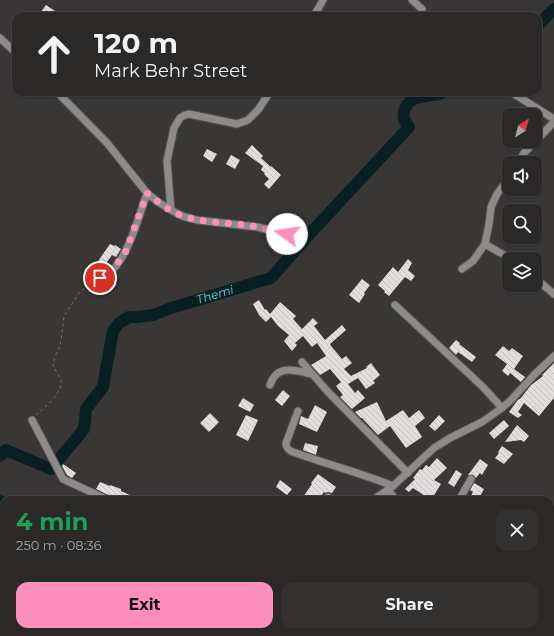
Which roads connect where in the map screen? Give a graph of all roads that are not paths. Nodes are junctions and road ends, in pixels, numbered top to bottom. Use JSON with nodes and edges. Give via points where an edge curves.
{"nodes":[{"id":1,"x":322,"y":0,"type":"edge"},
{"id":2,"x":412,"y":0,"type":"edge"},
{"id":3,"x":422,"y":9,"type":"dead end"},
{"id":4,"x":316,"y":12,"type":"edge"},
{"id":5,"x":0,"y":38,"type":"edge"},
{"id":6,"x":12,"y":48,"type":"edge"},
{"id":7,"x":61,"y":96,"type":"edge"},
{"id":8,"x":267,"y":96,"type":"edge"},
{"id":9,"x":517,"y":96,"type":"edge"},
{"id":10,"x":554,"y":120,"type":"edge"},
{"id":11,"x":523,"y":156,"type":"edge"},
{"id":12,"x":502,"y":187,"type":"edge"},
{"id":13,"x":147,"y":193,"type":"junction"},
{"id":14,"x":171,"y":210,"type":"junction"},
{"id":15,"x":287,"y":234,"type":"dead end"},
{"id":16,"x":485,"y":244,"type":"junction"},
{"id":17,"x":502,"y":254,"type":"edge"},
{"id":18,"x":462,"y":269,"type":"dead end"},
{"id":19,"x":108,"y":274,"type":"road end"},
{"id":20,"x":542,"y":284,"type":"edge"},
{"id":21,"x":554,"y":294,"type":"edge"},
{"id":22,"x":395,"y":305,"type":"dead end"},
{"id":23,"x":553,"y":359,"type":"edge"},
{"id":24,"x":302,"y":362,"type":"dead end"},
{"id":25,"x":311,"y":374,"type":"junction"},
{"id":26,"x":270,"y":385,"type":"dead end"},
{"id":27,"x":502,"y":408,"type":"junction"},
{"id":28,"x":298,"y":411,"type":"dead end"},
{"id":29,"x":32,"y":420,"type":"road end"},
{"id":30,"x":408,"y":473,"type":"junction"},
{"id":31,"x":471,"y":479,"type":"dead end"},
{"id":32,"x":392,"y":493,"type":"edge"},
{"id":33,"x":100,"y":496,"type":"edge"},
{"id":34,"x":461,"y":496,"type":"edge"}],
"edges":[{"from":1,"to":4,"type":"street"},
{"from":2,"to":3,"type":"street"},
{"from":5,"to":6,"type":"street"},
{"from":7,"to":13,"type":"street","via":[[107,143]]},
{"from":8,"to":14,"type":"street","via":[[248,120],[237,124],[189,114],[180,118],[174,128],[167,161]]},
{"from":9,"to":10,"type":"street"},
{"from":10,"to":11,"type":"street"},
{"from":12,"to":16,"type":"street","via":[[490,207]]},
{"from":13,"to":14,"type":"street"},
{"from":13,"to":19,"type":"street","via":[[126,251]]},
{"from":14,"to":15,"type":"street","via":[[197,220],[257,227]]},
{"from":16,"to":17,"type":"street"},
{"from":16,"to":18,"type":"street","via":[[473,261]]},
{"from":20,"to":21,"type":"street"},
{"from":22,"to":27,"type":"street"},
{"from":23,"to":27,"type":"street"},
{"from":24,"to":25,"type":"street"},
{"from":25,"to":26,"type":"street","via":[[293,370],[278,372]]},
{"from":25,"to":30,"type":"street"},
{"from":27,"to":30,"type":"street","via":[[482,422],[441,443]]},
{"from":28,"to":32,"type":"street","via":[[286,443],[288,450],[379,481]]},
{"from":29,"to":33,"type":"street","via":[[64,479]]},
{"from":30,"to":32,"type":"street"},
{"from":31,"to":34,"type":"street"}]}
